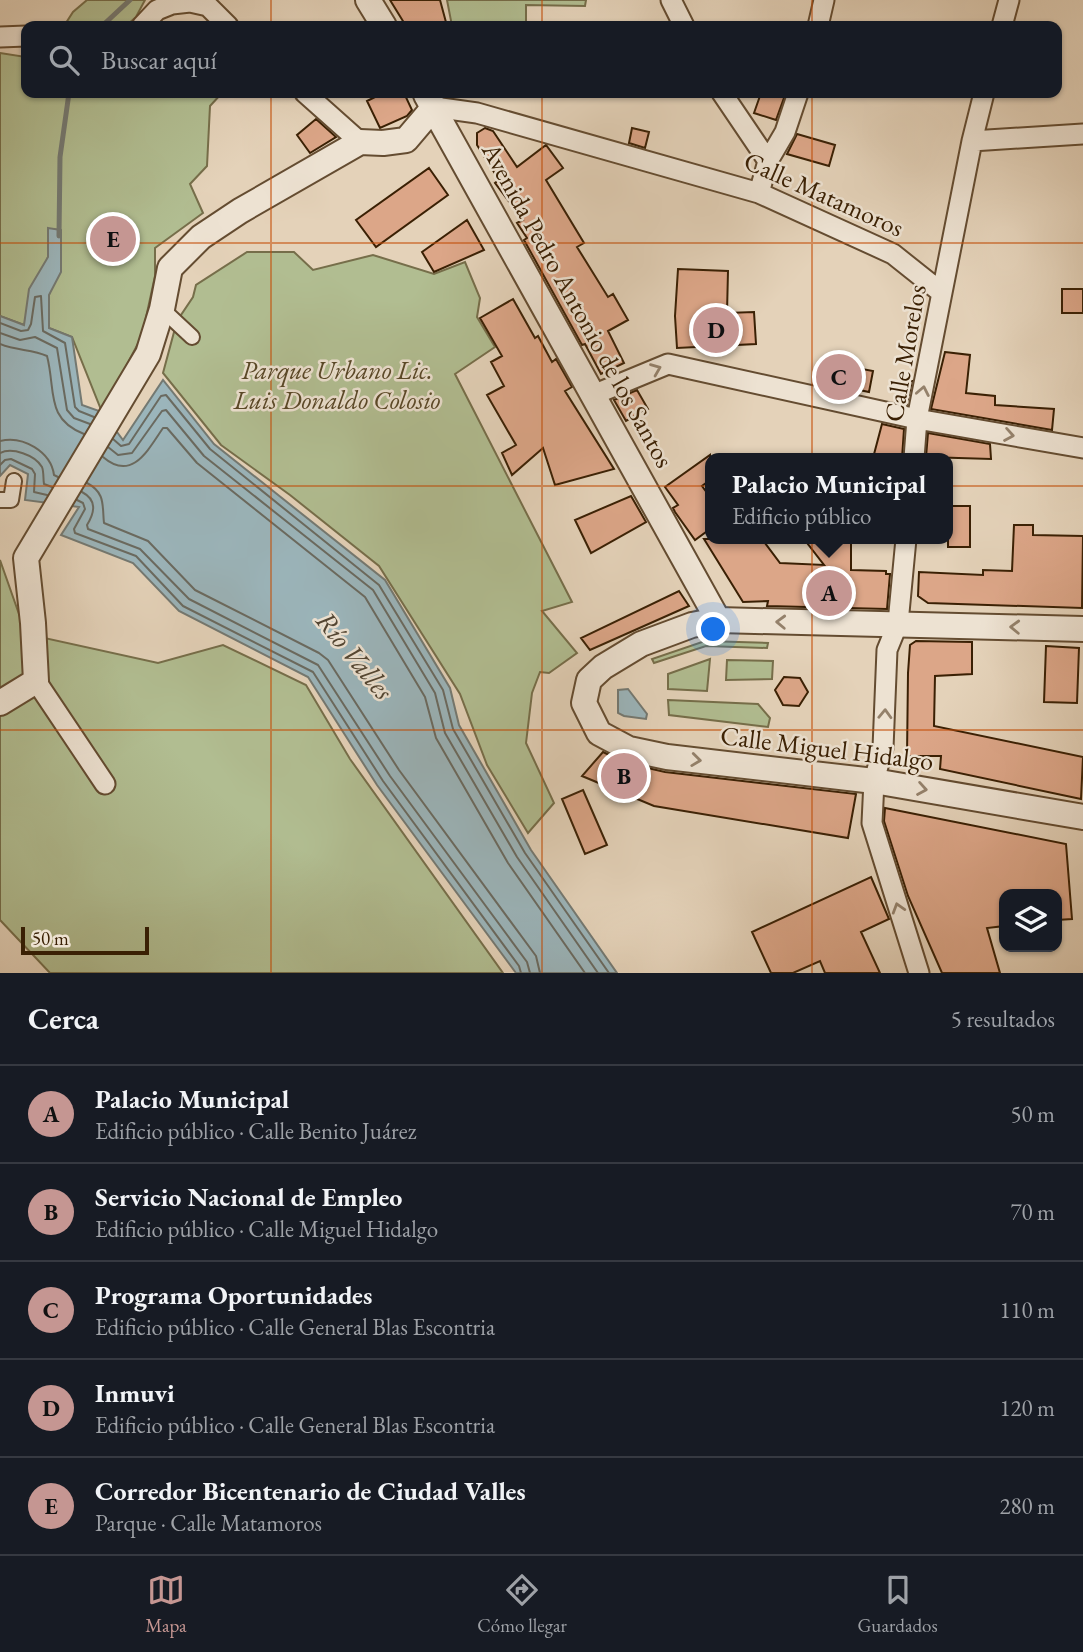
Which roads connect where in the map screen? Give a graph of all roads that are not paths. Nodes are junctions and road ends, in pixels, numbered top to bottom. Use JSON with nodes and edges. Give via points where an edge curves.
{"nodes":[{"id":1,"x":368,"y":0,"type":"edge"},
{"id":2,"x":671,"y":0,"type":"edge"},
{"id":3,"x":824,"y":0,"type":"edge"},
{"id":4,"x":1009,"y":0,"type":"edge"},
{"id":5,"x":168,"y":4,"type":"edge"},
{"id":6,"x":223,"y":14,"type":"edge"},
{"id":7,"x":147,"y":21,"type":"edge"},
{"id":8,"x":381,"y":21,"type":"edge"},
{"id":9,"x":682,"y":21,"type":"edge"},
{"id":10,"x":819,"y":21,"type":"edge"},
{"id":11,"x":1003,"y":21,"type":"edge"},
{"id":12,"x":21,"y":36,"type":"edge"},
{"id":13,"x":0,"y":37,"type":"edge"},
{"id":14,"x":311,"y":98,"type":"edge"},
{"id":15,"x":725,"y":98,"type":"edge"},
{"id":16,"x":796,"y":98,"type":"edge"},
{"id":17,"x":983,"y":98,"type":"edge"},
{"id":18,"x":430,"y":100,"type":"edge"},
{"id":19,"x":1083,"y":134,"type":"edge"},
{"id":20,"x":972,"y":141,"type":"junction"},
{"id":21,"x":360,"y":142,"type":"junction"},
{"id":22,"x":768,"y":161,"type":"junction"},
{"id":23,"x":759,"y":192,"type":"junction"},
{"id":24,"x":942,"y":293,"type":"junction"},
{"id":25,"x":162,"y":309,"type":"junction"},
{"id":26,"x":192,"y":337,"type":"dead end"},
{"id":27,"x":593,"y":394,"type":"junction"},
{"id":28,"x":918,"y":419,"type":"junction"},
{"id":29,"x":1083,"y":448,"type":"edge"},
{"id":30,"x":915,"y":453,"type":"edge"},
{"id":31,"x":14,"y":481,"type":"dead end"},
{"id":32,"x":0,"y":500,"type":"edge"},
{"id":33,"x":906,"y":544,"type":"edge"},
{"id":34,"x":718,"y":620,"type":"junction"},
{"id":35,"x":898,"y":624,"type":"junction"},
{"id":36,"x":1083,"y":629,"type":"edge"},
{"id":37,"x":36,"y":681,"type":"junction"},
{"id":38,"x":0,"y":703,"type":"edge"},
{"id":39,"x":874,"y":781,"type":"junction"},
{"id":40,"x":105,"y":784,"type":"dead end"},
{"id":41,"x":1083,"y":817,"type":"edge"},
{"id":42,"x":919,"y":973,"type":"edge"}],
"edges":[{"from":1,"to":8,"type":"street"},
{"from":2,"to":9,"type":"street"},
{"from":3,"to":10,"type":"street"},
{"from":4,"to":11,"type":"street"},
{"from":5,"to":6,"type":"street","via":[[190,2]]},
{"from":5,"to":7,"type":"street"},
{"from":12,"to":13,"type":"street"},
{"from":14,"to":21,"type":"street"},
{"from":15,"to":22,"type":"street"},
{"from":16,"to":22,"type":"street","via":[[785,132]]},
{"from":17,"to":20,"type":"street","name":"Calle Morelos"},
{"from":18,"to":21,"type":"street","via":[[406,140]]},
{"from":18,"to":23,"type":"street","name":"Calle Matamoros"},
{"from":18,"to":27,"type":"street","name":"Avenida Pedro Antonio de los Santos"},
{"from":19,"to":20,"type":"street"},
{"from":20,"to":24,"type":"street","name":"Calle Morelos"},
{"from":21,"to":25,"type":"street","via":[[201,237],[170,268]]},
{"from":22,"to":23,"type":"street"},
{"from":23,"to":24,"type":"street","name":"Calle Matamoros","via":[[893,254]]},
{"from":28,"to":24,"type":"street","name":"Calle Morelos","one_way":true},
{"from":25,"to":26,"type":"street"},
{"from":25,"to":37,"type":"street","via":[[148,354],[26,558]]},
{"from":27,"to":28,"type":"street","one_way":true,"via":[[668,364]]},
{"from":27,"to":34,"type":"street","name":"Avenida Pedro Antonio de los Santos"},
{"from":28,"to":29,"type":"street","one_way":true},
{"from":28,"to":30,"type":"street","name":"Calle Morelos"},
{"from":31,"to":32,"type":"street","via":[[11,500]]},
{"from":33,"to":35,"type":"street"},
{"from":35,"to":34,"type":"street","one_way":true},
{"from":34,"to":39,"type":"street","name":"Calle Miguel Hidalgo","one_way":true,"via":[[640,643],[589,680],[584,703],[598,733],[629,749],[671,757]]},
{"from":36,"to":35,"type":"street","one_way":true},
{"from":39,"to":35,"type":"street","one_way":true,"via":[[883,748],[887,650]]},
{"from":37,"to":38,"type":"street"},
{"from":37,"to":40,"type":"street"},
{"from":39,"to":41,"type":"street","name":"Calle Miguel Hidalgo","one_way":true},
{"from":42,"to":39,"type":"street","one_way":true,"via":[[872,823]]}]}
